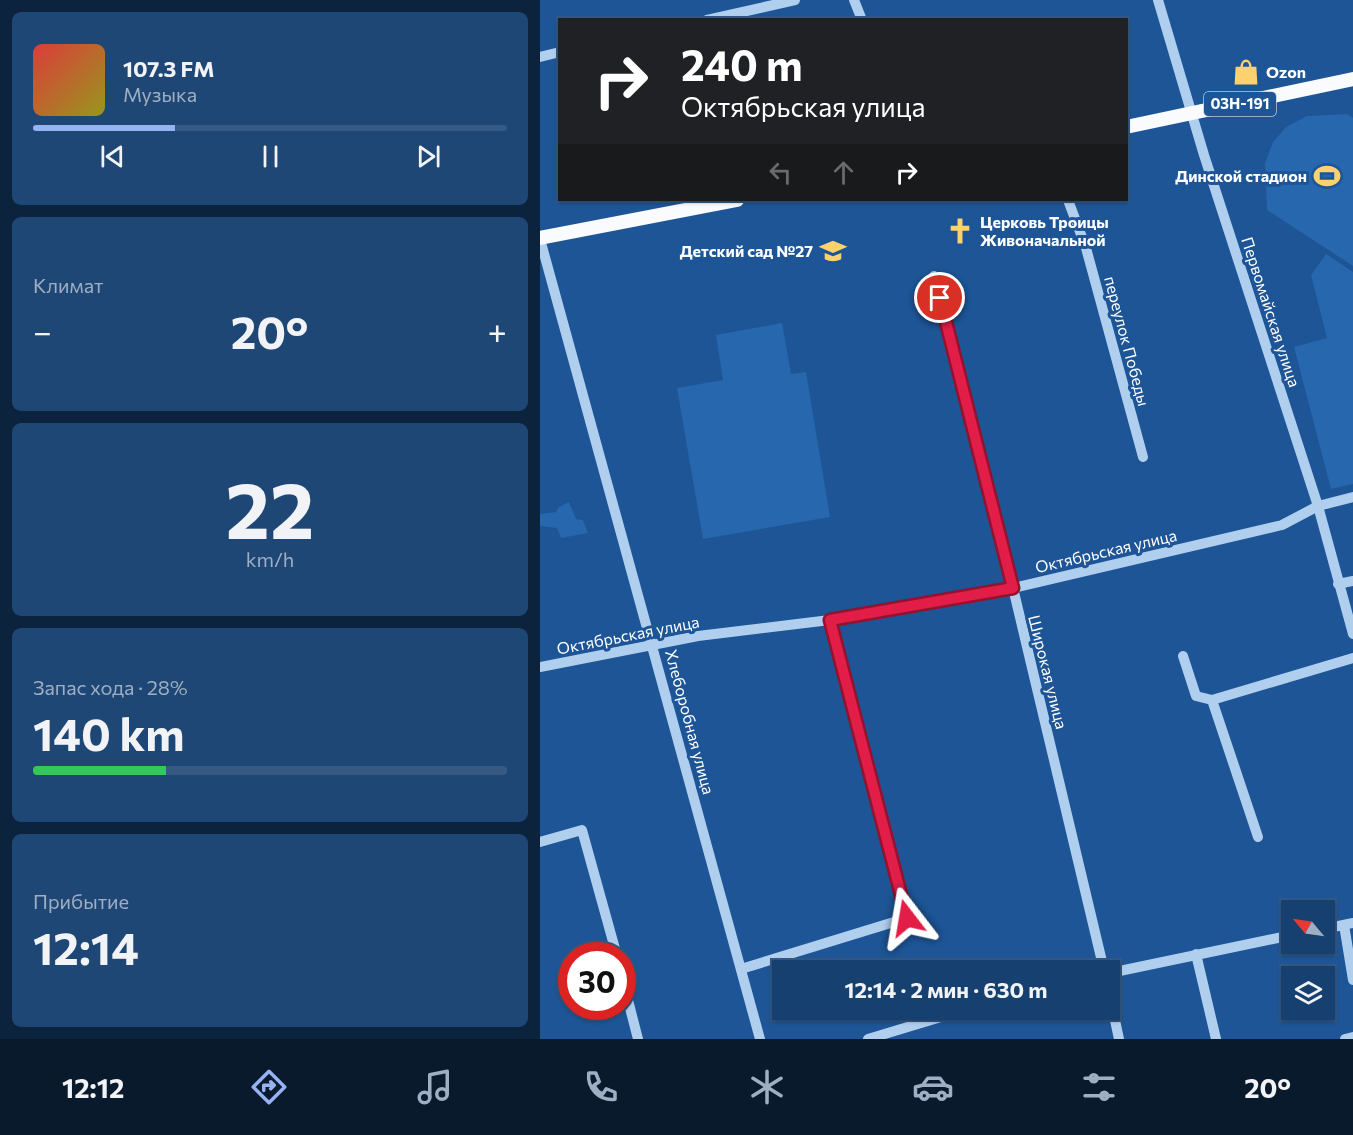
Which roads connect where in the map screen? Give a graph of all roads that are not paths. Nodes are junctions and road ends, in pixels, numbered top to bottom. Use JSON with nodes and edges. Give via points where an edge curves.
{"nodes":[{"id":1,"x":795,"y":0,"type":"edge"},
{"id":2,"x":854,"y":0,"type":"edge"},
{"id":3,"x":1158,"y":0,"type":"edge"},
{"id":4,"x":716,"y":18,"type":"edge"},
{"id":5,"x":861,"y":18,"type":"edge"},
{"id":6,"x":558,"y":52,"type":"edge"},
{"id":7,"x":540,"y":57,"type":"edge"},
{"id":8,"x":1353,"y":79,"type":"edge"},
{"id":9,"x":1192,"y":114,"type":"junction"},
{"id":10,"x":1128,"y":127,"type":"edge"},
{"id":11,"x":732,"y":201,"type":"edge"},
{"id":12,"x":1068,"y":201,"type":"edge"},
{"id":13,"x":540,"y":238,"type":"edge"},
{"id":14,"x":934,"y":276,"type":"dead end"},
{"id":15,"x":1143,"y":458,"type":"dead end"},
{"id":16,"x":1353,"y":497,"type":"edge"},
{"id":17,"x":1318,"y":506,"type":"junction"},
{"id":18,"x":1353,"y":581,"type":"edge"},
{"id":19,"x":1338,"y":584,"type":"junction"},
{"id":20,"x":1013,"y":588,"type":"junction"},
{"id":21,"x":830,"y":620,"type":"junction"},
{"id":22,"x":1353,"y":634,"type":"edge"},
{"id":23,"x":654,"y":647,"type":"junction"},
{"id":24,"x":1183,"y":656,"type":"dead end"},
{"id":25,"x":1353,"y":658,"type":"edge"},
{"id":26,"x":540,"y":667,"type":"edge"},
{"id":27,"x":1212,"y":700,"type":"junction"},
{"id":28,"x":1258,"y":837,"type":"dead end"},
{"id":29,"x":540,"y":842,"type":"edge"},
{"id":30,"x":1348,"y":924,"type":"edge"},
{"id":31,"x":1281,"y":937,"type":"edge"},
{"id":32,"x":613,"y":942,"type":"edge"},
{"id":33,"x":1197,"y":954,"type":"junction"},
{"id":34,"x":1102,"y":960,"type":"edge"},
{"id":35,"x":741,"y":969,"type":"junction"},
{"id":36,"x":1120,"y":971,"type":"edge"},
{"id":37,"x":1353,"y":980,"type":"edge"},
{"id":38,"x":633,"y":1020,"type":"edge"},
{"id":39,"x":932,"y":1020,"type":"edge"},
{"id":40,"x":1115,"y":1020,"type":"edge"},
{"id":41,"x":1353,"y":1037,"type":"edge"},
{"id":42,"x":638,"y":1039,"type":"edge"},
{"id":43,"x":760,"y":1039,"type":"edge"},
{"id":44,"x":870,"y":1039,"type":"edge"},
{"id":45,"x":1119,"y":1039,"type":"edge"},
{"id":46,"x":1216,"y":1039,"type":"edge"},
{"id":47,"x":1345,"y":1039,"type":"edge"}],
"edges":[{"from":1,"to":4,"type":"street"},
{"from":2,"to":5,"type":"street"},
{"from":3,"to":9,"type":"street","name":"Первомайская улица"},
{"from":6,"to":7,"type":"street"},
{"from":8,"to":9,"type":"main road","number":"03Н-191"},
{"from":9,"to":10,"type":"main road","number":"03Н-191"},
{"from":9,"to":17,"type":"street","name":"Первомайская улица"},
{"from":11,"to":13,"type":"main road"},
{"from":12,"to":15,"type":"street","name":"переулок Победы","via":[[1086,248]]},
{"from":13,"to":23,"type":"street","name":"Хлеборобная улица"},
{"from":14,"to":20,"type":"street","name":"Широкая улица"},
{"from":16,"to":17,"type":"street","name":"Октябрьская улица"},
{"from":17,"to":19,"type":"street","name":"Первомайская улица"},
{"from":17,"to":20,"type":"street","name":"Октябрьская улица","via":[[1282,525]]},
{"from":18,"to":19,"type":"street"},
{"from":19,"to":22,"type":"street","name":"Первомайская улица"},
{"from":20,"to":21,"type":"street","name":"Октябрьская улица"},
{"from":20,"to":34,"type":"street","name":"Широкая улица"},
{"from":21,"to":23,"type":"street","name":"Октябрьская улица","via":[[698,636]]},
{"from":21,"to":35,"type":"street","via":[[907,918]]},
{"from":23,"to":26,"type":"street","name":"Октябрьская улица"},
{"from":23,"to":35,"type":"street","name":"Хлеборобная улица"},
{"from":24,"to":27,"type":"street","via":[[1196,696]]},
{"from":25,"to":27,"type":"street"},
{"from":27,"to":28,"type":"street"},
{"from":29,"to":32,"type":"street","via":[[582,830]]},
{"from":30,"to":37,"type":"street"},
{"from":31,"to":33,"type":"street"},
{"from":33,"to":36,"type":"street"},
{"from":33,"to":46,"type":"street"},
{"from":35,"to":43,"type":"street","name":"Хлеборобная улица"},
{"from":38,"to":42,"type":"street"},
{"from":39,"to":44,"type":"street"},
{"from":40,"to":45,"type":"street"},
{"from":41,"to":47,"type":"street"}]}
